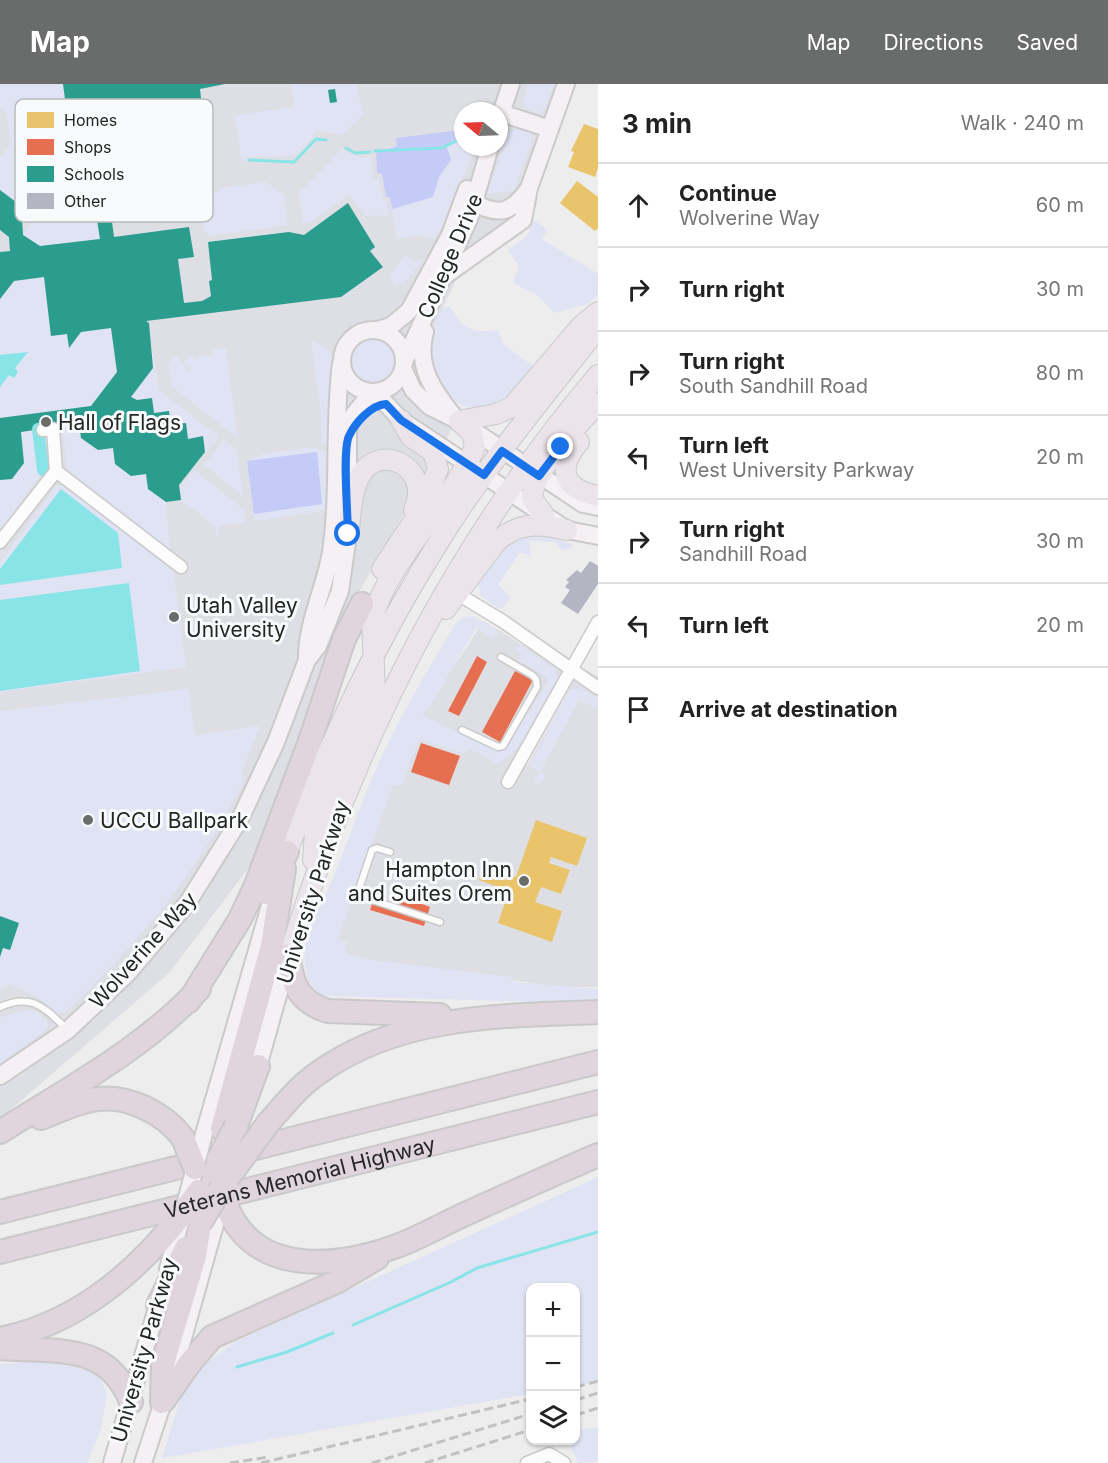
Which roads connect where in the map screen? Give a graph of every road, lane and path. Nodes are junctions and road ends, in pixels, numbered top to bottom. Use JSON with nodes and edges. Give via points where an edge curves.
{"nodes":[{"id":1,"x":511,"y":84,"type":"edge"},
{"id":2,"x":566,"y":84,"type":"edge"},
{"id":3,"x":505,"y":102,"type":"edge"},
{"id":4,"x":508,"y":118,"type":"edge"},
{"id":5,"x":550,"y":129,"type":"junction"},
{"id":6,"x":484,"y":156,"type":"edge"},
{"id":7,"x":486,"y":156,"type":"edge"},
{"id":8,"x":530,"y":188,"type":"junction"},
{"id":9,"x":474,"y":203,"type":"junction"},
{"id":10,"x":443,"y":277,"type":"junction"},
{"id":11,"x":435,"y":293,"type":"junction"},
{"id":12,"x":598,"y":312,"type":"edge"},
{"id":13,"x":598,"y":328,"type":"edge"},
{"id":14,"x":376,"y":329,"type":"junction"},
{"id":15,"x":341,"y":363,"type":"junction"},
{"id":16,"x":404,"y":365,"type":"junction"},
{"id":17,"x":598,"y":375,"type":"edge"},
{"id":18,"x":378,"y":396,"type":"junction"},
{"id":19,"x":598,"y":403,"type":"edge"},
{"id":20,"x":401,"y":420,"type":"junction"},
{"id":21,"x":598,"y":420,"type":"edge"},
{"id":22,"x":459,"y":421,"type":"junction"},
{"id":23,"x":44,"y":430,"type":"dead end"},
{"id":24,"x":502,"y":451,"type":"junction"},
{"id":25,"x":467,"y":464,"type":"junction"},
{"id":26,"x":56,"y":471,"type":"junction"},
{"id":27,"x":532,"y":471,"type":"junction"},
{"id":28,"x":484,"y":475,"type":"junction"},
{"id":29,"x":508,"y":491,"type":"junction"},
{"id":30,"x":598,"y":496,"type":"edge"},
{"id":31,"x":598,"y":507,"type":"edge"},
{"id":32,"x":544,"y":515,"type":"junction"},
{"id":33,"x":406,"y":528,"type":"junction"},
{"id":34,"x":567,"y":530,"type":"junction"},
{"id":35,"x":348,"y":534,"type":"junction"},
{"id":36,"x":598,"y":536,"type":"edge"},
{"id":37,"x":0,"y":542,"type":"edge"},
{"id":38,"x":181,"y":567,"type":"dead end"},
{"id":39,"x":458,"y":594,"type":"junction"},
{"id":40,"x":362,"y":604,"type":"junction"},
{"id":41,"x":598,"y":622,"type":"edge"},
{"id":42,"x":418,"y":640,"type":"junction"},
{"id":43,"x":375,"y":651,"type":"junction"},
{"id":44,"x":501,"y":657,"type":"dead end"},
{"id":45,"x":306,"y":660,"type":"junction"},
{"id":46,"x":570,"y":669,"type":"junction"},
{"id":47,"x":598,"y":688,"type":"edge"},
{"id":48,"x":462,"y":730,"type":"dead end"},
{"id":49,"x":330,"y":744,"type":"junction"},
{"id":50,"x":508,"y":782,"type":"dead end"},
{"id":51,"x":287,"y":852,"type":"junction"},
{"id":52,"x":390,"y":852,"type":"dead end"},
{"id":53,"x":311,"y":884,"type":"junction"},
{"id":54,"x":440,"y":922,"type":"dead end"},
{"id":55,"x":289,"y":956,"type":"junction"},
{"id":56,"x":189,"y":1001,"type":"junction"},
{"id":57,"x":0,"y":1007,"type":"edge"},
{"id":58,"x":598,"y":1012,"type":"edge"},
{"id":59,"x":481,"y":1017,"type":"junction"},
{"id":60,"x":68,"y":1030,"type":"junction"},
{"id":61,"x":598,"y":1062,"type":"edge"},
{"id":62,"x":258,"y":1066,"type":"joint"},
{"id":63,"x":0,"y":1076,"type":"edge"},
{"id":64,"x":598,"y":1102,"type":"edge"},
{"id":65,"x":217,"y":1130,"type":"junction"},
{"id":66,"x":0,"y":1132,"type":"edge"},
{"id":67,"x":598,"y":1155,"type":"edge"},
{"id":68,"x":195,"y":1168,"type":"junction"},
{"id":69,"x":218,"y":1183,"type":"junction"},
{"id":70,"x":0,"y":1212,"type":"edge"},
{"id":71,"x":195,"y":1229,"type":"junction"},
{"id":72,"x":396,"y":1246,"type":"junction"},
{"id":73,"x":0,"y":1252,"type":"edge"},
{"id":74,"x":158,"y":1305,"type":"joint"},
{"id":75,"x":0,"y":1339,"type":"edge"},
{"id":76,"x":0,"y":1348,"type":"edge"},
{"id":77,"x":131,"y":1402,"type":"junction"},
{"id":78,"x":163,"y":1404,"type":"junction"},
{"id":79,"x":112,"y":1463,"type":"edge"},
{"id":80,"x":143,"y":1463,"type":"edge"},
{"id":81,"x":527,"y":1463,"type":"edge"},
{"id":82,"x":564,"y":1463,"type":"edge"}],
"edges":[{"from":1,"to":3,"type":"main road"},
{"from":2,"to":5,"type":"main road"},
{"from":4,"to":5,"type":"main road"},
{"from":5,"to":8,"type":"main road"},
{"from":6,"to":14,"type":"main road","name":"College Drive","via":[[450,235],[409,311],[391,326]]},
{"from":7,"to":9,"type":"main road","name":"College Drive"},
{"from":8,"to":9,"type":"main road","via":[[505,211],[492,211]]},
{"from":8,"to":10,"type":"main road","via":[[523,220]]},
{"from":9,"to":10,"type":"main road","name":"College Drive"},
{"from":10,"to":11,"type":"main road","name":"College Drive"},
{"from":11,"to":16,"type":"main road","name":"College Drive"},
{"from":11,"to":22,"type":"main road","via":[[422,352],[427,380]]},
{"from":12,"to":22,"type":"main road","via":[[580,327],[512,407],[491,416]]},
{"from":13,"to":24,"type":"main road"},
{"from":14,"to":15,"type":"main road","via":[[353,336],[346,344]]},
{"from":14,"to":16,"type":"main road","via":[[393,336]]},
{"from":15,"to":18,"type":"main road","via":[[349,382]]},
{"from":15,"to":45,"type":"main road","name":"Wolverine Way","via":[[331,551]]},
{"from":16,"to":18,"type":"main road","via":[[393,385]]},
{"from":16,"to":22,"type":"main road","via":[[417,395]]},
{"from":17,"to":27,"type":"main road","name":"University Parkway"},
{"from":18,"to":20,"type":"main road"},
{"from":18,"to":35,"type":"main road","name":"Wolverine Way","via":[[375,407],[348,438]]},
{"from":19,"to":27,"type":"main road"},
{"from":20,"to":25,"type":"main road"},
{"from":20,"to":33,"type":"main road","via":[[411,437],[432,452],[438,464],[429,495]]},
{"from":21,"to":30,"type":"main road","via":[[571,452],[565,471],[574,487]]},
{"from":22,"to":24,"type":"main road"},
{"from":22,"to":25,"type":"main road","via":[[475,441]]},
{"from":23,"to":26,"type":"street","via":[[53,429]]},
{"from":24,"to":27,"type":"main road"},
{"from":24,"to":28,"type":"main road","name":"University Parkway"},
{"from":25,"to":28,"type":"main road"},
{"from":25,"to":43,"type":"main road","via":[[379,601],[372,621]]},
{"from":26,"to":37,"type":"street"},
{"from":26,"to":38,"type":"street"},
{"from":27,"to":29,"type":"main road","name":"University Parkway"},
{"from":27,"to":31,"type":"main road","via":[[583,504]]},
{"from":27,"to":32,"type":"main road","via":[[532,498]]},
{"from":28,"to":29,"type":"main road"},
{"from":28,"to":43,"type":"main road","name":"University Parkway","via":[[438,542]]},
{"from":29,"to":32,"type":"main road"},
{"from":29,"to":42,"type":"main road","name":"University Parkway"},
{"from":32,"to":34,"type":"main road"},
{"from":33,"to":35,"type":"main road","via":[[418,498],[416,476],[404,464],[386,461],[372,464],[360,476]]},
{"from":33,"to":40,"type":"main road"},
{"from":34,"to":36,"type":"main road"},
{"from":34,"to":39,"type":"main road","via":[[535,524],[506,534]]},
{"from":35,"to":45,"type":"main road","name":"Wolverine Way","via":[[334,609],[318,646]]},
{"from":39,"to":42,"type":"main road"},
{"from":39,"to":46,"type":"street"},
{"from":40,"to":49,"type":"main road","via":[[340,668]]},
{"from":40,"to":56,"type":"highway","via":[[344,639],[248,904]]},
{"from":41,"to":46,"type":"street"},
{"from":42,"to":53,"type":"main road","name":"University Parkway","via":[[366,746]]},
{"from":43,"to":49,"type":"main road","name":"University Parkway"},
{"from":43,"to":53,"type":"main road","via":[[375,690],[315,832]]},
{"from":44,"to":48,"type":"lane","via":[[532,675],[537,687],[503,746]]},
{"from":45,"to":60,"type":"main road","name":"Wolverine Way","via":[[276,741],[240,819],[199,887],[128,973]]},
{"from":46,"to":47,"type":"street"},
{"from":46,"to":50,"type":"street"},
{"from":49,"to":51,"type":"main road","name":"University Parkway"},
{"from":51,"to":56,"type":"highway","via":[[239,938]]},
{"from":51,"to":65,"type":"highway","via":[[272,946]]},
{"from":52,"to":54,"type":"lane","via":[[372,850],[358,892]]},
{"from":53,"to":55,"type":"main road","name":"University Parkway"},
{"from":55,"to":59,"type":"highway","via":[[298,992],[315,1008]]},
{"from":55,"to":62,"type":"main road","name":"University Parkway"},
{"from":56,"to":66,"type":"highway","via":[[126,1052]]},
{"from":57,"to":60,"type":"lane","via":[[26,1001],[43,1005]]},
{"from":58,"to":59,"type":"highway"},
{"from":59,"to":69,"type":"highway","bridge":true,"via":[[414,1028],[358,1049],[320,1071],[269,1122]]},
{"from":60,"to":63,"type":"main road","name":"Wolverine Way"},
{"from":61,"to":70,"type":"highway","name":"Veterans Memorial Highway"},
{"from":62,"to":65,"type":"highway"},
{"from":64,"to":73,"type":"highway","name":"Veterans Memorial Highway"},
{"from":65,"to":66,"type":"highway","via":[[175,1127],[127,1102],[98,1099]]},
{"from":65,"to":68,"type":"highway","bridge":true},
{"from":65,"to":69,"type":"highway"},
{"from":67,"to":72,"type":"highway"},
{"from":68,"to":69,"type":"highway","bridge":true},
{"from":68,"to":71,"type":"main road","bridge":true},
{"from":69,"to":71,"type":"highway","bridge":true},
{"from":69,"to":71,"type":"highway"},
{"from":71,"to":72,"type":"highway","via":[[245,1235],[264,1251],[305,1262],[337,1261]]},
{"from":71,"to":74,"type":"highway"},
{"from":71,"to":75,"type":"highway","via":[[84,1306],[47,1325]]},
{"from":71,"to":78,"type":"highway","via":[[195,1256],[163,1364]]},
{"from":72,"to":78,"type":"highway","via":[[338,1281],[212,1337]]},
{"from":74,"to":77,"type":"main road","name":"University Parkway"},
{"from":76,"to":77,"type":"highway","via":[[61,1352],[98,1360],[115,1371]]},
{"from":77,"to":79,"type":"main road","name":"University Parkway"},
{"from":78,"to":80,"type":"main road","name":"University Parkway"},
{"from":81,"to":82,"type":"street","via":[[549,1454]]}]}
